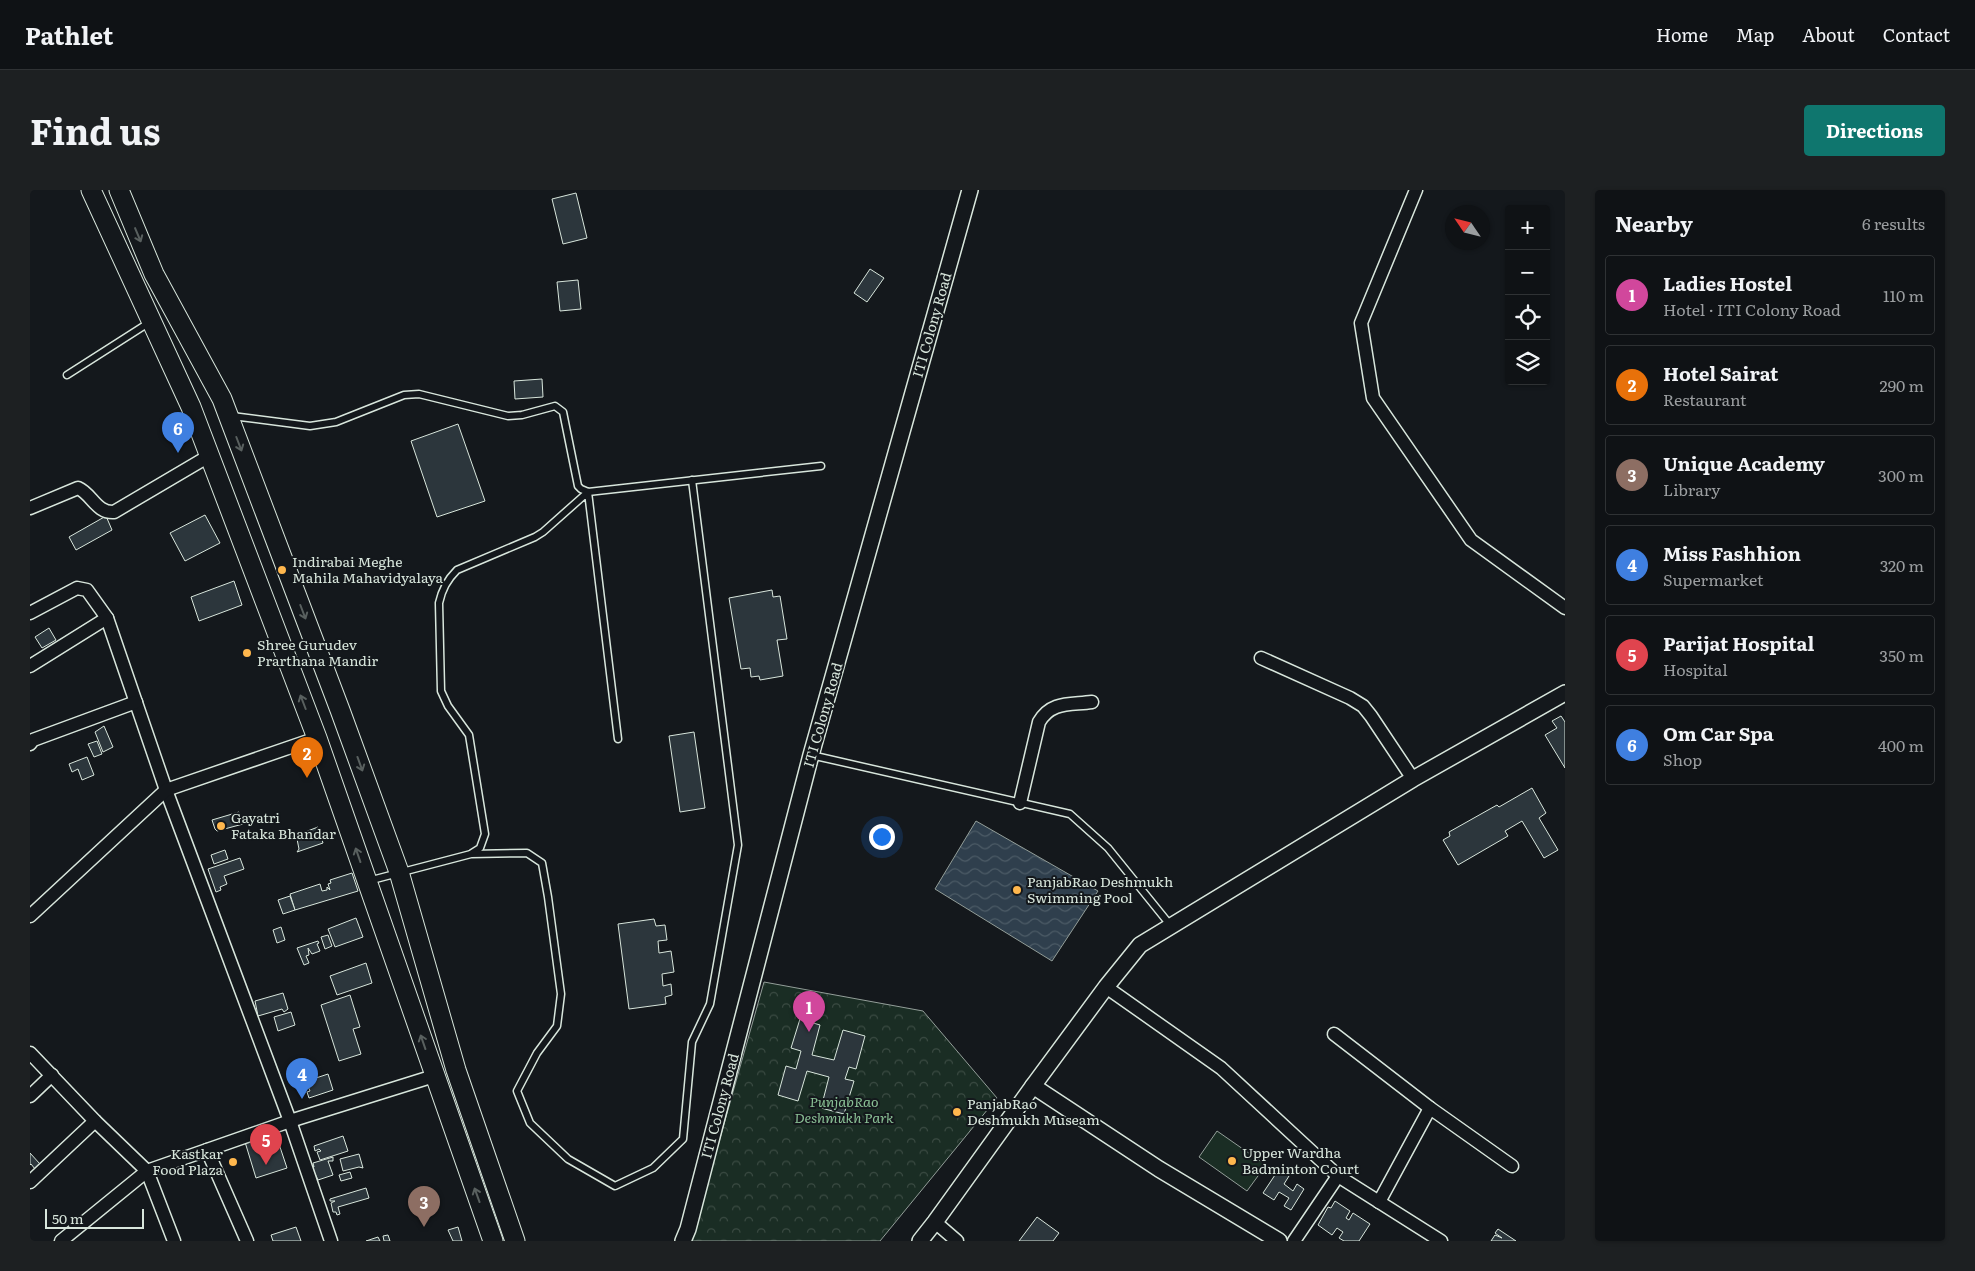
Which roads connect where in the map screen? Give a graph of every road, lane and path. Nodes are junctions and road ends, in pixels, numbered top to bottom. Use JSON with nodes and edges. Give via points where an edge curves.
{"nodes":[{"id":1,"x":91,"y":190,"type":"edge"},
{"id":2,"x":119,"y":190,"type":"edge"},
{"id":3,"x":970,"y":190,"type":"edge"},
{"id":4,"x":1416,"y":190,"type":"edge"},
{"id":5,"x":152,"y":321,"type":"junction"},
{"id":6,"x":67,"y":376,"type":"dead end"},
{"id":7,"x":191,"y":407,"type":"junction"},
{"id":8,"x":225,"y":407,"type":"junction"},
{"id":9,"x":209,"y":456,"type":"junction"},
{"id":10,"x":821,"y":466,"type":"dead end"},
{"id":11,"x":692,"y":480,"type":"junction"},
{"id":12,"x":588,"y":492,"type":"junction"},
{"id":13,"x":30,"y":508,"type":"edge"},
{"id":14,"x":1565,"y":608,"type":"edge"},
{"id":15,"x":30,"y":613,"type":"edge"},
{"id":16,"x":107,"y":618,"type":"junction"},
{"id":17,"x":1261,"y":658,"type":"dead end"},
{"id":18,"x":30,"y":666,"type":"edge"},
{"id":19,"x":1565,"y":693,"type":"edge"},
{"id":20,"x":136,"y":702,"type":"junction"},
{"id":21,"x":1092,"y":702,"type":"dead end"},
{"id":22,"x":317,"y":738,"type":"junction"},
{"id":23,"x":618,"y":739,"type":"dead end"},
{"id":24,"x":30,"y":744,"type":"edge"},
{"id":25,"x":811,"y":755,"type":"junction"},
{"id":26,"x":1413,"y":779,"type":"junction"},
{"id":27,"x":166,"y":790,"type":"junction"},
{"id":28,"x":1020,"y":803,"type":"junction"},
{"id":29,"x":472,"y":854,"type":"junction"},
{"id":30,"x":398,"y":872,"type":"junction"},
{"id":31,"x":366,"y":881,"type":"junction"},
{"id":32,"x":30,"y":916,"type":"edge"},
{"id":33,"x":1171,"y":926,"type":"junction"},
{"id":34,"x":1106,"y":986,"type":"junction"},
{"id":35,"x":1334,"y":1034,"type":"dead end"},
{"id":36,"x":30,"y":1053,"type":"edge"},
{"id":37,"x":52,"y":1075,"type":"junction"},
{"id":38,"x":434,"y":1076,"type":"junction"},
{"id":39,"x":1033,"y":1086,"type":"junction"},
{"id":40,"x":30,"y":1096,"type":"edge"},
{"id":41,"x":1430,"y":1108,"type":"junction"},
{"id":42,"x":95,"y":1121,"type":"junction"},
{"id":43,"x":290,"y":1121,"type":"junction"},
{"id":44,"x":207,"y":1150,"type":"junction"},
{"id":45,"x":1512,"y":1166,"type":"dead end"},
{"id":46,"x":147,"y":1171,"type":"junction"},
{"id":47,"x":1338,"y":1176,"type":"junction"},
{"id":48,"x":30,"y":1182,"type":"edge"},
{"id":49,"x":1379,"y":1202,"type":"junction"},
{"id":50,"x":935,"y":1222,"type":"junction"},
{"id":51,"x":687,"y":1237,"type":"edge"},
{"id":52,"x":61,"y":1241,"type":"edge"},
{"id":53,"x":174,"y":1241,"type":"edge"},
{"id":54,"x":247,"y":1241,"type":"edge"},
{"id":55,"x":331,"y":1241,"type":"edge"},
{"id":56,"x":494,"y":1241,"type":"edge"},
{"id":57,"x":515,"y":1241,"type":"edge"},
{"id":58,"x":920,"y":1241,"type":"edge"},
{"id":59,"x":957,"y":1241,"type":"edge"},
{"id":60,"x":1279,"y":1241,"type":"edge"},
{"id":61,"x":1294,"y":1241,"type":"edge"},
{"id":62,"x":1441,"y":1241,"type":"edge"}],
"edges":[{"from":1,"to":5,"type":"main road"},
{"from":2,"to":8,"type":"main road","one_way":true,"via":[[154,274]]},
{"from":3,"to":25,"type":"street","name":"ITI Colony Road"},
{"from":4,"to":14,"type":"street","via":[[1361,323],[1373,398],[1471,540]]},
{"from":5,"to":6,"type":"lane"},
{"from":5,"to":7,"type":"main road"},
{"from":7,"to":8,"type":"main road"},
{"from":7,"to":9,"type":"main road"},
{"from":8,"to":12,"type":"lane","via":[[310,426],[336,422],[404,395],[419,394],[508,416],[555,406],[563,412],[578,486]]},
{"from":8,"to":30,"type":"main road","one_way":true},
{"from":9,"to":13,"type":"street","via":[[114,512],[101,510],[78,488]]},
{"from":22,"to":9,"type":"main road","one_way":true},
{"from":10,"to":11,"type":"lane"},
{"from":11,"to":12,"type":"lane"},
{"from":11,"to":29,"type":"lane","via":[[738,844],[710,1004],[692,1042],[683,1138],[653,1168],[615,1186],[568,1159],[530,1123],[517,1091],[537,1053],[557,1026],[561,994],[542,864],[527,853]]},
{"from":12,"to":23,"type":"lane"},
{"from":12,"to":29,"type":"lane","via":[[543,532],[457,570],[442,589],[439,603],[441,691],[469,735],[486,834],[480,848]]},
{"from":15,"to":16,"type":"street","via":[[76,588],[87,590]]},
{"from":16,"to":18,"type":"street"},
{"from":16,"to":20,"type":"street"},
{"from":17,"to":26,"type":"street","via":[[1362,706]]},
{"from":19,"to":26,"type":"street"},
{"from":20,"to":24,"type":"street","via":[[33,740]]},
{"from":20,"to":27,"type":"street"},
{"from":21,"to":28,"type":"street","via":[[1054,706],[1045,712],[1039,722]]},
{"from":22,"to":27,"type":"street"},
{"from":31,"to":22,"type":"main road","one_way":true},
{"from":25,"to":28,"type":"lane"},
{"from":25,"to":51,"type":"street","name":"ITI Colony Road"},
{"from":26,"to":33,"type":"street"},
{"from":27,"to":32,"type":"street"},
{"from":27,"to":43,"type":"street"},
{"from":28,"to":33,"type":"lane","via":[[1070,814],[1108,848]]},
{"from":29,"to":30,"type":"lane"},
{"from":30,"to":31,"type":"lane"},
{"from":30,"to":57,"type":"main road","via":[[456,1070]]},
{"from":38,"to":31,"type":"main road","one_way":true},
{"from":33,"to":34,"type":"street","via":[[1140,945]]},
{"from":34,"to":39,"type":"street"},
{"from":34,"to":47,"type":"street","via":[[1221,1068]]},
{"from":35,"to":41,"type":"street"},
{"from":36,"to":37,"type":"street"},
{"from":37,"to":40,"type":"street"},
{"from":37,"to":42,"type":"street"},
{"from":38,"to":43,"type":"street"},
{"from":56,"to":38,"type":"main road","one_way":true},
{"from":39,"to":50,"type":"street"},
{"from":39,"to":60,"type":"street","via":[[1158,1169]]},
{"from":41,"to":45,"type":"street"},
{"from":41,"to":49,"type":"street"},
{"from":42,"to":46,"type":"street"},
{"from":42,"to":48,"type":"street"},
{"from":43,"to":44,"type":"street"},
{"from":43,"to":55,"type":"street"},
{"from":44,"to":46,"type":"street"},
{"from":44,"to":54,"type":"street"},
{"from":46,"to":52,"type":"street"},
{"from":46,"to":53,"type":"street"},
{"from":47,"to":49,"type":"street"},
{"from":47,"to":61,"type":"street"},
{"from":49,"to":62,"type":"street"},
{"from":50,"to":58,"type":"street"},
{"from":50,"to":59,"type":"street"}]}
